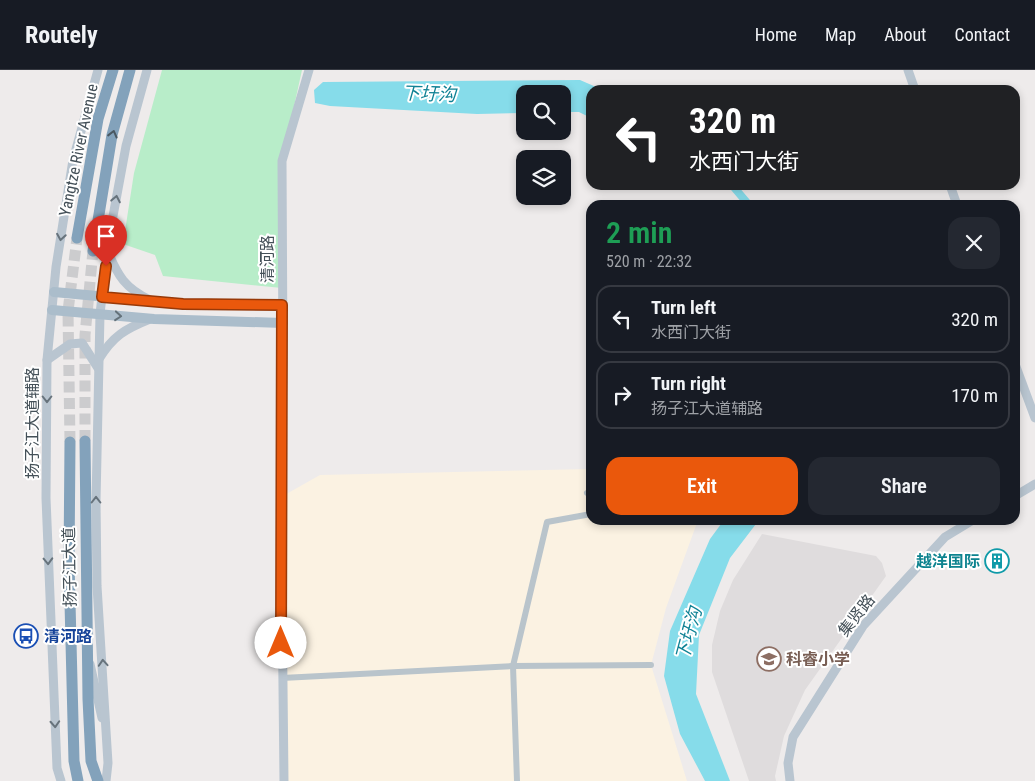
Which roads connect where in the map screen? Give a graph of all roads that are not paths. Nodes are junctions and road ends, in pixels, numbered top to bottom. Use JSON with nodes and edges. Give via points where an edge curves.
{"nodes":[{"id":1,"x":98,"y":70,"type":"edge"},
{"id":2,"x":111,"y":70,"type":"edge"},
{"id":3,"x":130,"y":70,"type":"edge"},
{"id":4,"x":134,"y":70,"type":"edge"},
{"id":5,"x":147,"y":70,"type":"edge"},
{"id":6,"x":310,"y":70,"type":"edge"},
{"id":7,"x":908,"y":70,"type":"edge"},
{"id":8,"x":913,"y":85,"type":"edge"},
{"id":9,"x":126,"y":86,"type":"junction"},
{"id":10,"x":77,"y":238,"type":"tunnel mouth"},
{"id":11,"x":93,"y":251,"type":"tunnel mouth"},
{"id":12,"x":107,"y":251,"type":"junction"},
{"id":13,"x":54,"y":292,"type":"junction"},
{"id":14,"x":102,"y":297,"type":"junction"},
{"id":15,"x":152,"y":301,"type":"junction"},
{"id":16,"x":282,"y":305,"type":"junction"},
{"id":17,"x":52,"y":310,"type":"junction"},
{"id":18,"x":100,"y":314,"type":"junction"},
{"id":19,"x":150,"y":319,"type":"junction"},
{"id":20,"x":283,"y":323,"type":"junction"},
{"id":21,"x":47,"y":360,"type":"junction"},
{"id":22,"x":98,"y":364,"type":"junction"},
{"id":23,"x":1020,"y":378,"type":"edge"},
{"id":24,"x":1035,"y":418,"type":"edge"},
{"id":25,"x":70,"y":442,"type":"tunnel mouth"},
{"id":26,"x":85,"y":442,"type":"tunnel mouth"},
{"id":27,"x":1035,"y":484,"type":"edge"},
{"id":28,"x":1020,"y":493,"type":"edge"},
{"id":29,"x":586,"y":515,"type":"edge"},
{"id":30,"x":964,"y":525,"type":"edge"},
{"id":31,"x":88,"y":655,"type":"junction"},
{"id":32,"x":651,"y":665,"type":"dead end"},
{"id":33,"x":513,"y":666,"type":"junction"},
{"id":34,"x":282,"y":678,"type":"junction"},
{"id":35,"x":106,"y":732,"type":"junction"},
{"id":36,"x":61,"y":781,"type":"edge"},
{"id":37,"x":78,"y":781,"type":"edge"},
{"id":38,"x":98,"y":781,"type":"edge"},
{"id":39,"x":106,"y":781,"type":"edge"},
{"id":40,"x":284,"y":781,"type":"edge"},
{"id":41,"x":517,"y":781,"type":"edge"},
{"id":42,"x":790,"y":781,"type":"edge"}],
"edges":[{"from":1,"to":13,"type":"main road","name":"扬子江大道辅路","one_way":true,"via":[[73,160]]},
{"from":2,"to":10,"type":"highway","name":"Yangtze River Avenue","via":[[98,119]]},
{"from":3,"to":9,"type":"highway","name":"Yangtze River Avenue"},
{"from":4,"to":9,"type":"main road"},
{"from":12,"to":5,"type":"main road","one_way":true,"via":[[126,146]]},
{"from":6,"to":16,"type":"main road","name":"清河路","via":[[282,161]]},
{"from":7,"to":8,"type":"main road"},
{"from":11,"to":9,"type":"highway","name":"Yangtze River Avenue","one_way":true,"via":[[112,135]]},
{"from":12,"to":14,"type":"main road"},
{"from":12,"to":15,"type":"main road","via":[[116,273],[132,292]]},
{"from":13,"to":14,"type":"main road"},
{"from":13,"to":17,"type":"main road","name":"扬子江大道辅路"},
{"from":14,"to":15,"type":"main road"},
{"from":14,"to":18,"type":"main road"},
{"from":15,"to":16,"type":"main road"},
{"from":16,"to":20,"type":"main road","name":"清河路"},
{"from":17,"to":18,"type":"main road"},
{"from":17,"to":21,"type":"main road","name":"扬子江大道辅路"},
{"from":18,"to":19,"type":"main road","one_way":true},
{"from":18,"to":22,"type":"main road"},
{"from":19,"to":20,"type":"main road"},
{"from":19,"to":22,"type":"main road","via":[[124,329],[107,346]]},
{"from":20,"to":34,"type":"main road","name":"清河路"},
{"from":21,"to":22,"type":"main road","via":[[70,344],[82,343]]},
{"from":21,"to":36,"type":"main road","name":"扬子江大道辅路","one_way":true,"via":[[46,498],[57,768]]},
{"from":35,"to":22,"type":"main road","one_way":true,"via":[[97,586]]},
{"from":23,"to":24,"type":"main road"},
{"from":25,"to":37,"type":"highway","name":"扬子江大道","via":[[69,563],[74,761]]},
{"from":26,"to":31,"type":"highway","name":"扬子江大道"},
{"from":27,"to":28,"type":"main road"},
{"from":29,"to":33,"type":"street","via":[[547,522]]},
{"from":30,"to":42,"type":"main road","name":"集贤路","via":[[945,536],[863,626],[793,738],[788,764]]},
{"from":31,"to":35,"type":"main road"},
{"from":31,"to":38,"type":"highway","name":"扬子江大道","via":[[91,761]]},
{"from":32,"to":33,"type":"street"},
{"from":33,"to":34,"type":"street"},
{"from":33,"to":41,"type":"street"},
{"from":34,"to":40,"type":"main road","name":"清河路"},
{"from":35,"to":39,"type":"main road"}]}
